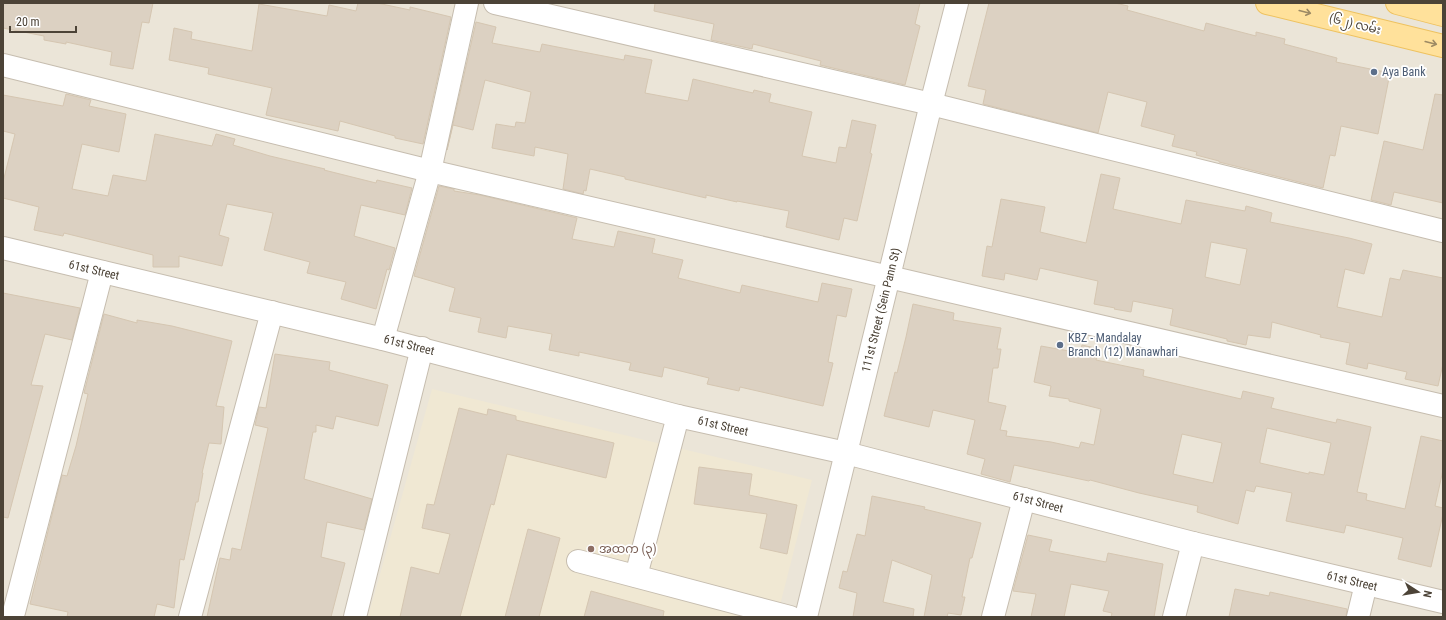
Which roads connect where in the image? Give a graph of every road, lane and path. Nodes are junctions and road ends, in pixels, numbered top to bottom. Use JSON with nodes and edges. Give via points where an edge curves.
{"nodes":[{"id":1,"x":467,"y":3,"type":"edge"},
{"id":2,"x":495,"y":3,"type":"edge"},
{"id":3,"x":957,"y":3,"type":"edge"},
{"id":4,"x":1267,"y":3,"type":"edge"},
{"id":5,"x":1397,"y":3,"type":"edge"},
{"id":6,"x":1443,"y":15,"type":"edge"},
{"id":7,"x":1443,"y":46,"type":"edge"},
{"id":8,"x":3,"y":65,"type":"edge"},
{"id":9,"x":931,"y":104,"type":"junction"},
{"id":10,"x":430,"y":171,"type":"junction"},
{"id":11,"x":1443,"y":231,"type":"edge"},
{"id":12,"x":3,"y":248,"type":"edge"},
{"id":13,"x":102,"y":272,"type":"junction"},
{"id":14,"x":889,"y":277,"type":"junction"},
{"id":15,"x":272,"y":312,"type":"junction"},
{"id":16,"x":383,"y":339,"type":"junction"},
{"id":17,"x":422,"y":348,"type":"junction"},
{"id":18,"x":1443,"y":406,"type":"edge"},
{"id":19,"x":678,"y":416,"type":"junction"},
{"id":20,"x":846,"y":453,"type":"junction"},
{"id":21,"x":1024,"y":498,"type":"junction"},
{"id":22,"x":1193,"y":543,"type":"junction"},
{"id":23,"x":578,"y":561,"type":"dead end"},
{"id":24,"x":636,"y":576,"type":"junction"},
{"id":25,"x":1366,"y":584,"type":"junction"},
{"id":26,"x":1443,"y":602,"type":"edge"},
{"id":27,"x":16,"y":613,"type":"edge"},
{"id":28,"x":190,"y":617,"type":"edge"},
{"id":29,"x":355,"y":617,"type":"edge"},
{"id":30,"x":790,"y":617,"type":"edge"},
{"id":31,"x":806,"y":617,"type":"edge"},
{"id":32,"x":993,"y":617,"type":"edge"},
{"id":33,"x":1174,"y":617,"type":"edge"},
{"id":34,"x":1358,"y":617,"type":"edge"}],
"edges":[{"from":1,"to":10,"type":"street"},
{"from":2,"to":9,"type":"street"},
{"from":3,"to":9,"type":"street","name":"111st Street (Sein Pann St)"},
{"from":4,"to":7,"type":"main road","name":"(၆၂) လမ်း","one_way":true},
{"from":5,"to":6,"type":"main road"},
{"from":8,"to":10,"type":"street"},
{"from":9,"to":11,"type":"street"},
{"from":9,"to":14,"type":"street","name":"111st Street (Sein Pann St)"},
{"from":10,"to":14,"type":"street"},
{"from":10,"to":16,"type":"street"},
{"from":12,"to":13,"type":"street","name":"61st Street"},
{"from":13,"to":15,"type":"street","name":"61st Street"},
{"from":13,"to":27,"type":"street"},
{"from":14,"to":18,"type":"street"},
{"from":14,"to":20,"type":"street","name":"111st Street (Sein Pann St)"},
{"from":15,"to":16,"type":"street","name":"61st Street"},
{"from":15,"to":28,"type":"street"},
{"from":16,"to":17,"type":"street","name":"61st Street"},
{"from":17,"to":19,"type":"street","name":"61st Street"},
{"from":17,"to":29,"type":"street"},
{"from":19,"to":20,"type":"street","name":"61st Street"},
{"from":19,"to":24,"type":"street"},
{"from":20,"to":21,"type":"street","name":"61st Street"},
{"from":20,"to":31,"type":"street","name":"111st Street (Sein Pann St)"},
{"from":21,"to":22,"type":"street","name":"61st Street"},
{"from":21,"to":32,"type":"street"},
{"from":22,"to":25,"type":"street","name":"61st Street"},
{"from":22,"to":33,"type":"street"},
{"from":23,"to":24,"type":"street"},
{"from":24,"to":30,"type":"street"},
{"from":25,"to":26,"type":"street","name":"61st Street"},
{"from":25,"to":34,"type":"street"}]}
